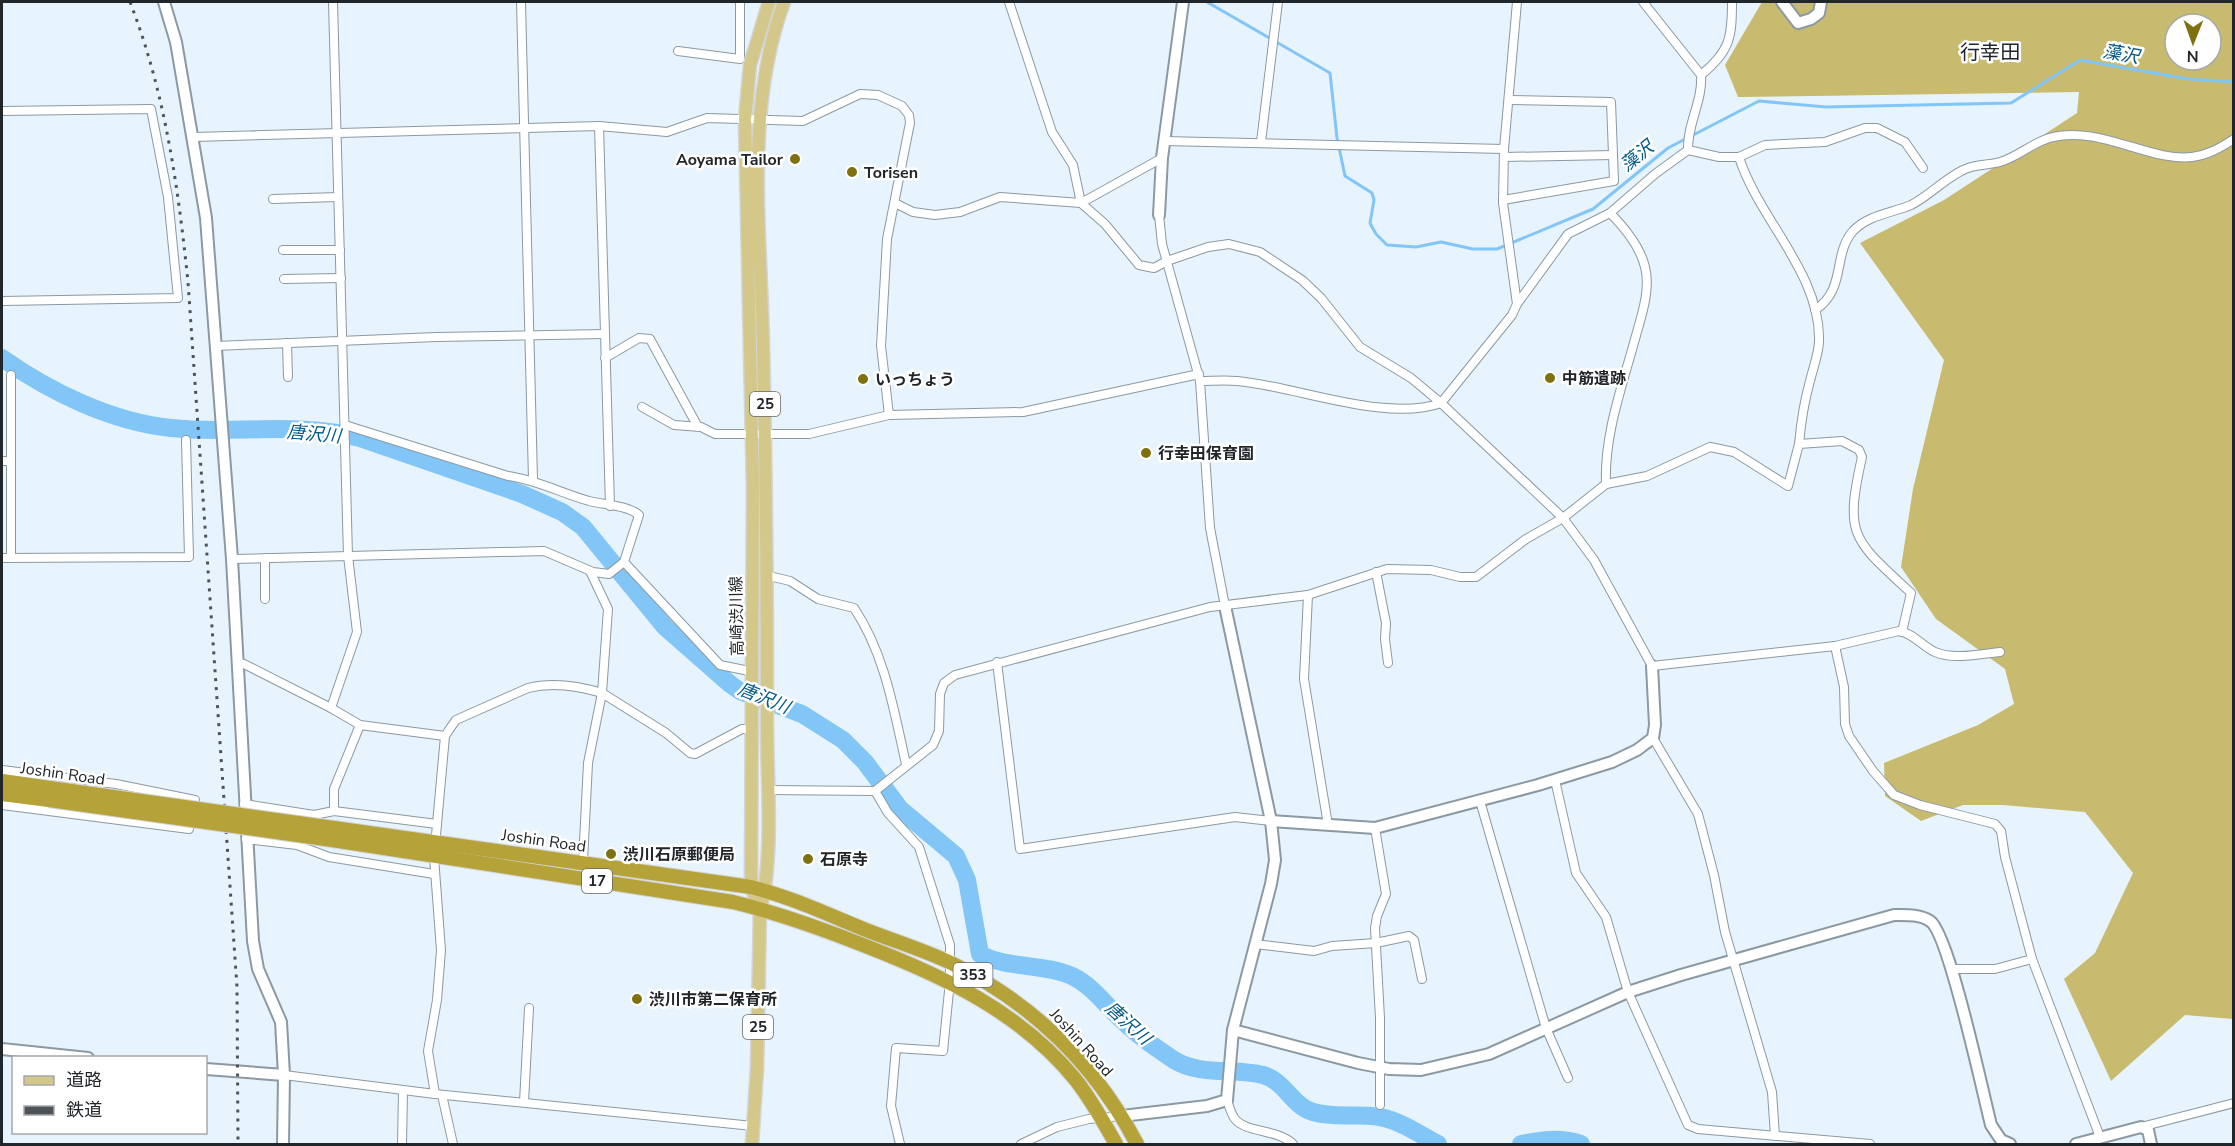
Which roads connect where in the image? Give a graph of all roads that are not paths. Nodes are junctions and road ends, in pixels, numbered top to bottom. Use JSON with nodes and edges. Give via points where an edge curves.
{"nodes":[{"id":1,"x":164,"y":2,"type":"edge"},
{"id":2,"x":333,"y":2,"type":"edge"},
{"id":3,"x":521,"y":2,"type":"edge"},
{"id":4,"x":740,"y":2,"type":"edge"},
{"id":5,"x":769,"y":2,"type":"edge"},
{"id":6,"x":784,"y":2,"type":"edge"},
{"id":7,"x":1009,"y":2,"type":"edge"},
{"id":8,"x":1184,"y":2,"type":"edge"},
{"id":9,"x":1278,"y":2,"type":"edge"},
{"id":10,"x":1517,"y":2,"type":"edge"},
{"id":11,"x":1643,"y":2,"type":"edge"},
{"id":12,"x":1732,"y":2,"type":"edge"},
{"id":13,"x":1782,"y":2,"type":"edge"},
{"id":14,"x":1821,"y":2,"type":"edge"},
{"id":15,"x":678,"y":51,"type":"dead end"},
{"id":16,"x":1701,"y":75,"type":"junction"},
{"id":17,"x":1509,"y":100,"type":"junction"},
{"id":18,"x":2,"y":111,"type":"edge"},
{"id":19,"x":745,"y":119,"type":"junction"},
{"id":20,"x":759,"y":120,"type":"junction"},
{"id":21,"x":599,"y":126,"type":"junction"},
{"id":22,"x":524,"y":128,"type":"junction"},
{"id":23,"x":336,"y":132,"type":"junction"},
{"id":24,"x":194,"y":137,"type":"junction"},
{"id":25,"x":2234,"y":139,"type":"edge"},
{"id":26,"x":1164,"y":141,"type":"junction"},
{"id":27,"x":1262,"y":142,"type":"junction"},
{"id":28,"x":1688,"y":150,"type":"junction"},
{"id":29,"x":1504,"y":153,"type":"junction"},
{"id":30,"x":1613,"y":155,"type":"junction"},
{"id":31,"x":1739,"y":157,"type":"junction"},
{"id":32,"x":1162,"y":158,"type":"junction"},
{"id":33,"x":1923,"y":168,"type":"dead end"},
{"id":34,"x":338,"y":197,"type":"junction"},
{"id":35,"x":273,"y":199,"type":"dead end"},
{"id":36,"x":1503,"y":200,"type":"junction"},
{"id":37,"x":896,"y":203,"type":"junction"},
{"id":38,"x":1081,"y":203,"type":"junction"},
{"id":39,"x":1610,"y":213,"type":"junction"},
{"id":40,"x":1159,"y":215,"type":"joint"},
{"id":41,"x":282,"y":250,"type":"dead end"},
{"id":42,"x":340,"y":250,"type":"junction"},
{"id":43,"x":1167,"y":261,"type":"junction"},
{"id":44,"x":341,"y":278,"type":"junction"},
{"id":45,"x":284,"y":279,"type":"dead end"},
{"id":46,"x":2,"y":301,"type":"edge"},
{"id":47,"x":1517,"y":304,"type":"junction"},
{"id":48,"x":1815,"y":310,"type":"junction"},
{"id":49,"x":605,"y":334,"type":"junction"},
{"id":50,"x":530,"y":336,"type":"junction"},
{"id":51,"x":343,"y":341,"type":"junction"},
{"id":52,"x":287,"y":343,"type":"junction"},
{"id":53,"x":216,"y":346,"type":"junction"},
{"id":54,"x":605,"y":358,"type":"junction"},
{"id":55,"x":11,"y":375,"type":"dead end"},
{"id":56,"x":288,"y":376,"type":"dead end"},
{"id":57,"x":1200,"y":378,"type":"junction"},
{"id":58,"x":1442,"y":403,"type":"junction"},
{"id":59,"x":642,"y":407,"type":"dead end"},
{"id":60,"x":889,"y":415,"type":"junction"},
{"id":61,"x":345,"y":426,"type":"junction"},
{"id":62,"x":698,"y":427,"type":"junction"},
{"id":63,"x":751,"y":434,"type":"junction"},
{"id":64,"x":765,"y":435,"type":"junction"},
{"id":65,"x":186,"y":440,"type":"dead end"},
{"id":66,"x":1799,"y":444,"type":"junction"},
{"id":67,"x":2,"y":461,"type":"edge"},
{"id":68,"x":11,"y":461,"type":"junction"},
{"id":69,"x":533,"y":480,"type":"junction"},
{"id":70,"x":1606,"y":484,"type":"junction"},
{"id":71,"x":610,"y":506,"type":"junction"},
{"id":72,"x":1563,"y":518,"type":"junction"},
{"id":73,"x":348,"y":556,"type":"junction"},
{"id":74,"x":2,"y":558,"type":"edge"},
{"id":75,"x":11,"y":558,"type":"junction"},
{"id":76,"x":265,"y":558,"type":"junction"},
{"id":77,"x":232,"y":559,"type":"junction"},
{"id":78,"x":624,"y":562,"type":"junction"},
{"id":79,"x":752,"y":570,"type":"junction"},
{"id":80,"x":590,"y":571,"type":"junction"},
{"id":81,"x":1376,"y":572,"type":"junction"},
{"id":82,"x":768,"y":576,"type":"junction"},
{"id":83,"x":1308,"y":595,"type":"junction"},
{"id":84,"x":265,"y":599,"type":"dead end"},
{"id":85,"x":1225,"y":606,"type":"junction"},
{"id":86,"x":1902,"y":632,"type":"junction"},
{"id":87,"x":1835,"y":646,"type":"junction"},
{"id":88,"x":2000,"y":652,"type":"dead end"},
{"id":89,"x":997,"y":663,"type":"junction"},
{"id":90,"x":1388,"y":663,"type":"dead end"},
{"id":91,"x":244,"y":664,"type":"dead end"},
{"id":92,"x":1652,"y":666,"type":"junction"},
{"id":93,"x":754,"y":677,"type":"junction"},
{"id":94,"x":602,"y":693,"type":"junction"},
{"id":95,"x":331,"y":708,"type":"junction"},
{"id":96,"x":360,"y":725,"type":"junction"},
{"id":97,"x":753,"y":729,"type":"junction"},
{"id":98,"x":445,"y":736,"type":"junction"},
{"id":99,"x":1653,"y":738,"type":"junction"},
{"id":100,"x":906,"y":765,"type":"junction"},
{"id":101,"x":2,"y":770,"type":"edge"},
{"id":102,"x":1555,"y":780,"type":"junction"},
{"id":103,"x":2,"y":781,"type":"edge"},
{"id":104,"x":767,"y":790,"type":"junction"},
{"id":105,"x":875,"y":791,"type":"junction"},
{"id":106,"x":2,"y":794,"type":"edge"},
{"id":107,"x":50,"y":794,"type":"junction"},
{"id":108,"x":1480,"y":801,"type":"junction"},
{"id":109,"x":244,"y":804,"type":"junction"},
{"id":110,"x":2,"y":805,"type":"edge"},
{"id":111,"x":334,"y":811,"type":"junction"},
{"id":112,"x":1271,"y":821,"type":"junction"},
{"id":113,"x":437,"y":824,"type":"junction"},
{"id":114,"x":1328,"y":825,"type":"junction"},
{"id":115,"x":1375,"y":828,"type":"junction"},
{"id":116,"x":333,"y":834,"type":"junction"},
{"id":117,"x":246,"y":839,"type":"junction"},
{"id":118,"x":435,"y":842,"type":"junction"},
{"id":119,"x":434,"y":857,"type":"junction"},
{"id":120,"x":583,"y":862,"type":"junction"},
{"id":121,"x":434,"y":874,"type":"junction"},
{"id":122,"x":751,"y":888,"type":"junction"},
{"id":123,"x":766,"y":891,"type":"junction"},
{"id":124,"x":760,"y":909,"type":"junction"},
{"id":125,"x":1376,"y":943,"type":"junction"},
{"id":126,"x":1255,"y":944,"type":"junction"},
{"id":127,"x":2032,"y":959,"type":"junction"},
{"id":128,"x":1733,"y":960,"type":"junction"},
{"id":129,"x":950,"y":962,"type":"junction"},
{"id":130,"x":1952,"y":969,"type":"junction"},
{"id":131,"x":1422,"y":979,"type":"dead end"},
{"id":132,"x":950,"y":981,"type":"junction"},
{"id":133,"x":1628,"y":992,"type":"junction"},
{"id":134,"x":529,"y":1008,"type":"dead end"},
{"id":135,"x":1546,"y":1028,"type":"junction"},
{"id":136,"x":1233,"y":1030,"type":"junction"},
{"id":137,"x":2,"y":1049,"type":"edge"},
{"id":138,"x":69,"y":1056,"type":"edge"},
{"id":139,"x":1379,"y":1067,"type":"junction"},
{"id":140,"x":207,"y":1069,"type":"edge"},
{"id":141,"x":284,"y":1075,"type":"junction"},
{"id":142,"x":1568,"y":1078,"type":"dead end"},
{"id":143,"x":403,"y":1091,"type":"junction"},
{"id":144,"x":439,"y":1095,"type":"junction"},
{"id":145,"x":1227,"y":1100,"type":"junction"},
{"id":146,"x":524,"y":1102,"type":"junction"},
{"id":147,"x":2234,"y":1103,"type":"edge"},
{"id":148,"x":1380,"y":1105,"type":"dead end"},
{"id":149,"x":1122,"y":1116,"type":"junction"},
{"id":150,"x":1102,"y":1118,"type":"junction"},
{"id":151,"x":753,"y":1126,"type":"junction"},
{"id":152,"x":2141,"y":1127,"type":"junction"},
{"id":153,"x":1775,"y":1136,"type":"junction"},
{"id":154,"x":2100,"y":1137,"type":"junction"},
{"id":155,"x":283,"y":1144,"type":"edge"},
{"id":156,"x":402,"y":1144,"type":"edge"},
{"id":157,"x":453,"y":1144,"type":"edge"},
{"id":158,"x":752,"y":1144,"type":"edge"},
{"id":159,"x":900,"y":1144,"type":"edge"},
{"id":160,"x":1021,"y":1144,"type":"edge"},
{"id":161,"x":1116,"y":1144,"type":"edge"},
{"id":162,"x":1137,"y":1144,"type":"edge"},
{"id":163,"x":1293,"y":1144,"type":"edge"},
{"id":164,"x":1870,"y":1144,"type":"edge"},
{"id":165,"x":2010,"y":1144,"type":"edge"},
{"id":166,"x":2076,"y":1144,"type":"edge"},
{"id":167,"x":2151,"y":1144,"type":"edge"}],
"edges":[{"from":1,"to":24,"type":"street","via":[[176,42]]},
{"from":2,"to":23,"type":"street"},
{"from":3,"to":22,"type":"street"},
{"from":4,"to":15,"type":"street","via":[[740,59]]},
{"from":5,"to":19,"type":"main road","number":"25","via":[[750,65]]},
{"from":6,"to":20,"type":"main road","number":"25","via":[[768,50]]},
{"from":7,"to":38,"type":"street","via":[[1052,132],[1073,165]]},
{"from":8,"to":26,"type":"street"},
{"from":9,"to":27,"type":"street"},
{"from":10,"to":17,"type":"street"},
{"from":11,"to":16,"type":"street"},
{"from":12,"to":16,"type":"street","via":[[1731,35],[1726,51]]},
{"from":13,"to":14,"type":"street","via":[[1798,23],[1819,13]]},
{"from":16,"to":28,"type":"street","via":[[1702,88],[1688,134]]},
{"from":17,"to":29,"type":"street"},
{"from":17,"to":30,"type":"street","via":[[1611,102]]},
{"from":18,"to":46,"type":"street","via":[[151,109],[168,197],[178,298]]},
{"from":19,"to":20,"type":"street"},
{"from":19,"to":21,"type":"street","via":[[707,118],[667,132]]},
{"from":19,"to":63,"type":"main road","name":"高崎渋川線","number":"25"},
{"from":20,"to":37,"type":"street","via":[[803,121],[860,94],[878,95],[902,106],[910,123]]},
{"from":20,"to":64,"type":"main road","name":"高崎渋川線","number":"25"},
{"from":21,"to":22,"type":"street"},
{"from":21,"to":49,"type":"street"},
{"from":22,"to":23,"type":"street"},
{"from":22,"to":50,"type":"street"},
{"from":23,"to":24,"type":"street"},
{"from":23,"to":34,"type":"street"},
{"from":24,"to":53,"type":"street","via":[[206,218]]},
{"from":25,"to":48,"type":"street","via":[[2213,152],[2191,157],[2171,156],[2111,140],[2060,136],[1999,163],[1967,168],[1911,205],[1875,217],[1854,230],[1843,249],[1837,281],[1827,302]]},
{"from":26,"to":27,"type":"street"},
{"from":26,"to":32,"type":"street"},
{"from":27,"to":29,"type":"street"},
{"from":28,"to":31,"type":"street"},
{"from":28,"to":39,"type":"street"},
{"from":29,"to":30,"type":"street"},
{"from":29,"to":36,"type":"street"},
{"from":30,"to":36,"type":"street","via":[[1614,182]]},
{"from":31,"to":33,"type":"street","via":[[1765,145],[1825,142],[1864,128],[1877,128],[1905,142]]},
{"from":31,"to":48,"type":"street","via":[[1747,181],[1779,232]]},
{"from":32,"to":38,"type":"street"},
{"from":32,"to":40,"type":"street"},
{"from":34,"to":35,"type":"street"},
{"from":34,"to":42,"type":"street"},
{"from":36,"to":47,"type":"street"},
{"from":37,"to":38,"type":"street","via":[[913,212],[935,215],[960,212],[1000,197]]},
{"from":37,"to":60,"type":"street","via":[[886,239],[881,346]]},
{"from":38,"to":43,"type":"street","via":[[1105,224],[1139,265],[1154,268]]},
{"from":39,"to":47,"type":"street","via":[[1568,234]]},
{"from":39,"to":70,"type":"street","via":[[1638,249],[1647,279],[1639,325],[1608,440]]},
{"from":40,"to":43,"type":"street"},
{"from":41,"to":42,"type":"street"},
{"from":42,"to":44,"type":"street"},
{"from":43,"to":57,"type":"street"},
{"from":43,"to":58,"type":"street","via":[[1229,244],[1260,252],[1321,297],[1360,347],[1411,378]]},
{"from":44,"to":45,"type":"street"},
{"from":44,"to":51,"type":"street"},
{"from":47,"to":58,"type":"street"},
{"from":48,"to":66,"type":"street","via":[[1819,341],[1802,412]]},
{"from":49,"to":50,"type":"street"},
{"from":49,"to":54,"type":"street"},
{"from":50,"to":51,"type":"street"},
{"from":50,"to":69,"type":"street"},
{"from":51,"to":52,"type":"street"},
{"from":51,"to":61,"type":"street"},
{"from":52,"to":53,"type":"street"},
{"from":52,"to":56,"type":"street"},
{"from":53,"to":77,"type":"street"},
{"from":54,"to":62,"type":"street","via":[[639,338],[650,339]]},
{"from":54,"to":71,"type":"street"},
{"from":55,"to":68,"type":"street"},
{"from":57,"to":58,"type":"street","via":[[1394,409]]},
{"from":57,"to":60,"type":"street","via":[[1023,412]]},
{"from":57,"to":85,"type":"street","via":[[1210,528]]},
{"from":58,"to":72,"type":"street"},
{"from":59,"to":62,"type":"street","via":[[674,425]]},
{"from":60,"to":64,"type":"street","via":[[809,434]]},
{"from":61,"to":69,"type":"street","via":[[508,476]]},
{"from":61,"to":73,"type":"street"},
{"from":62,"to":63,"type":"street","via":[[714,434]]},
{"from":63,"to":64,"type":"street"},
{"from":63,"to":79,"type":"main road","name":"高崎渋川線","number":"25"},
{"from":64,"to":82,"type":"main road","name":"高崎渋川線","number":"25"},
{"from":65,"to":75,"type":"street","via":[[189,557]]},
{"from":66,"to":70,"type":"street","via":[[1788,486],[1734,452],[1710,447],[1647,476]]},
{"from":66,"to":86,"type":"street","via":[[1842,441],[1859,450],[1862,457],[1852,517],[1855,530],[1867,552],[1911,593]]},
{"from":67,"to":68,"type":"street"},
{"from":68,"to":75,"type":"street"},
{"from":69,"to":71,"type":"street"},
{"from":70,"to":72,"type":"street"},
{"from":71,"to":78,"type":"street","via":[[639,515]]},
{"from":72,"to":81,"type":"street","via":[[1526,539],[1476,578],[1431,570]]},
{"from":72,"to":92,"type":"street","via":[[1594,560]]},
{"from":73,"to":76,"type":"street"},
{"from":73,"to":80,"type":"street","via":[[544,551]]},
{"from":73,"to":95,"type":"street","via":[[357,632]]},
{"from":74,"to":75,"type":"street"},
{"from":76,"to":77,"type":"street"},
{"from":76,"to":84,"type":"street"},
{"from":77,"to":109,"type":"street"},
{"from":78,"to":80,"type":"street","via":[[609,574]]},
{"from":78,"to":93,"type":"street","via":[[720,665]]},
{"from":79,"to":82,"type":"street"},
{"from":79,"to":93,"type":"main road","name":"高崎渋川線","number":"25"},
{"from":80,"to":94,"type":"street","via":[[608,609]]},
{"from":81,"to":83,"type":"street"},
{"from":81,"to":90,"type":"street","via":[[1386,623]]},
{"from":82,"to":100,"type":"street","via":[[790,581],[818,599],[854,608],[869,631],[889,689]]},
{"from":82,"to":104,"type":"main road","name":"高崎渋川線","number":"25"},
{"from":83,"to":85,"type":"street"},
{"from":83,"to":114,"type":"street","via":[[1304,679]]},
{"from":85,"to":89,"type":"street"},
{"from":85,"to":112,"type":"street"},
{"from":86,"to":87,"type":"street"},
{"from":86,"to":88,"type":"street","via":[[1936,652],[1952,656]]},
{"from":87,"to":92,"type":"street"},
{"from":87,"to":127,"type":"street","via":[[1849,736],[1894,795],[1995,824],[2001,831]]},
{"from":89,"to":100,"type":"street","via":[[944,682],[938,737]]},
{"from":89,"to":112,"type":"street","via":[[1020,849],[1235,817]]},
{"from":91,"to":95,"type":"street"},
{"from":92,"to":99,"type":"street"},
{"from":93,"to":97,"type":"main road","name":"高崎渋川線","number":"25"},
{"from":94,"to":97,"type":"street","via":[[666,733],[690,753],[695,754],[742,729]]},
{"from":94,"to":98,"type":"street","via":[[568,686],[528,688],[456,720]]},
{"from":94,"to":120,"type":"street","via":[[588,763]]},
{"from":95,"to":96,"type":"street"},
{"from":96,"to":98,"type":"street"},
{"from":96,"to":111,"type":"street","via":[[334,789]]},
{"from":97,"to":122,"type":"main road","name":"高崎渋川線","number":"25"},
{"from":98,"to":113,"type":"street"},
{"from":99,"to":102,"type":"street","via":[[1612,762]]},
{"from":99,"to":128,"type":"street","via":[[1698,814]]},
{"from":100,"to":105,"type":"street"},
{"from":101,"to":110,"type":"street","via":[[116,784],[195,800],[189,829]]},
{"from":102,"to":108,"type":"street"},
{"from":102,"to":133,"type":"street","via":[[1576,873],[1606,917]]},
{"from":103,"to":107,"type":"highway","name":"Joshin Road","number":"17"},
{"from":104,"to":105,"type":"street"},
{"from":104,"to":123,"type":"main road","number":"25"},
{"from":105,"to":129,"type":"street","via":[[888,813],[919,847],[950,945]]},
{"from":106,"to":107,"type":"highway","name":"Joshin Road","number":"17"},
{"from":107,"to":116,"type":"highway","name":"Joshin Road","number":"17","bridge":true},
{"from":108,"to":115,"type":"street"},
{"from":108,"to":135,"type":"street"},
{"from":109,"to":111,"type":"street","via":[[314,815]]},
{"from":109,"to":117,"type":"street"},
{"from":111,"to":113,"type":"street"},
{"from":112,"to":114,"type":"street"},
{"from":112,"to":126,"type":"street","via":[[1275,860]]},
{"from":113,"to":118,"type":"street"},
{"from":114,"to":115,"type":"street"},
{"from":115,"to":125,"type":"street","via":[[1386,894],[1377,916]]},
{"from":116,"to":118,"type":"highway","name":"Joshin Road","number":"17"},
{"from":116,"to":119,"type":"highway","name":"Joshin Road","number":"17"},
{"from":117,"to":121,"type":"street","via":[[297,845],[329,856]]},
{"from":117,"to":141,"type":"street","via":[[253,941],[258,969],[281,1022]]},
{"from":118,"to":119,"type":"street"},
{"from":118,"to":120,"type":"highway","name":"Joshin Road","number":"17"},
{"from":119,"to":121,"type":"street"},
{"from":119,"to":124,"type":"highway","name":"Joshin Road","number":"17"},
{"from":120,"to":122,"type":"highway","name":"Joshin Road","number":"17"},
{"from":121,"to":144,"type":"street","via":[[441,950],[428,1052]]},
{"from":122,"to":123,"type":"highway","name":"Joshin Road","number":"353"},
{"from":122,"to":124,"type":"main road","name":"高崎渋川線","number":"25"},
{"from":123,"to":124,"type":"main road","number":"25"},
{"from":123,"to":129,"type":"highway","name":"Joshin Road","number":"353"},
{"from":124,"to":132,"type":"highway","name":"Joshin Road","number":"353"},
{"from":124,"to":151,"type":"main road","number":"25"},
{"from":125,"to":126,"type":"street","via":[[1314,951]]},
{"from":125,"to":131,"type":"street","via":[[1402,936],[1414,940]]},
{"from":125,"to":139,"type":"street"},
{"from":126,"to":136,"type":"street"},
{"from":127,"to":130,"type":"street","via":[[1995,969]]},
{"from":127,"to":154,"type":"street"},
{"from":128,"to":130,"type":"street","via":[[1894,915],[1911,915],[1930,920],[1937,928]]},
{"from":128,"to":133,"type":"street"},
{"from":128,"to":153,"type":"street","via":[[1772,1092]]},
{"from":129,"to":132,"type":"street"},
{"from":129,"to":149,"type":"highway","name":"Joshin Road","number":"353","via":[[1037,1017],[1087,1068]]},
{"from":130,"to":165,"type":"street","via":[[1991,1125],[2001,1140]]},
{"from":132,"to":150,"type":"highway","name":"Joshin Road","number":"353","via":[[1028,1032],[1076,1080]]},
{"from":132,"to":159,"type":"street","via":[[943,1051],[896,1048],[891,1106]]},
{"from":133,"to":135,"type":"street"},
{"from":133,"to":153,"type":"street","via":[[1688,1125]]},
{"from":134,"to":146,"type":"street"},
{"from":135,"to":139,"type":"street","via":[[1488,1054],[1454,1064],[1421,1070]]},
{"from":135,"to":142,"type":"street"},
{"from":136,"to":139,"type":"street"},
{"from":136,"to":145,"type":"street"},
{"from":137,"to":138,"type":"street"},
{"from":139,"to":148,"type":"street"},
{"from":140,"to":141,"type":"street"},
{"from":141,"to":143,"type":"street"},
{"from":141,"to":155,"type":"street"},
{"from":143,"to":144,"type":"street"},
{"from":143,"to":156,"type":"street"},
{"from":144,"to":146,"type":"street"},
{"from":144,"to":157,"type":"street"},
{"from":145,"to":149,"type":"street"},
{"from":145,"to":163,"type":"street","via":[[1235,1119]]},
{"from":146,"to":151,"type":"street"},
{"from":147,"to":152,"type":"street"},
{"from":149,"to":150,"type":"street"},
{"from":149,"to":162,"type":"highway","name":"Joshin Road","number":"353"},
{"from":150,"to":160,"type":"street","via":[[1057,1127]]},
{"from":150,"to":161,"type":"highway","name":"Joshin Road","number":"353"},
{"from":151,"to":158,"type":"main road","number":"25"},
{"from":152,"to":154,"type":"street"},
{"from":152,"to":167,"type":"street","via":[[2148,1130]]},
{"from":153,"to":164,"type":"street"},
{"from":154,"to":166,"type":"street"}]}
